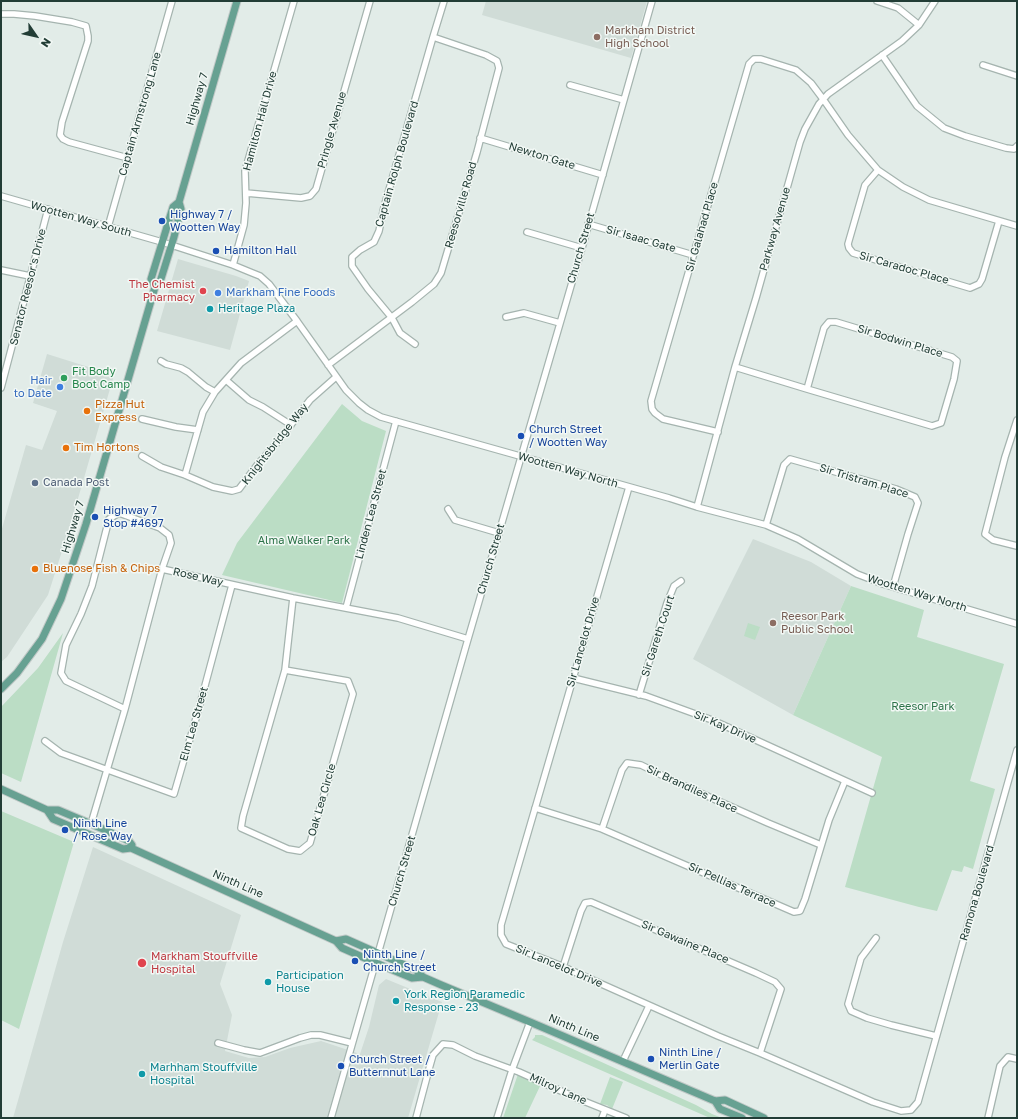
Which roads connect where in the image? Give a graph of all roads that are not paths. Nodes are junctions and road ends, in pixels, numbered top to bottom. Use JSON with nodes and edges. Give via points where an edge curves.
{"nodes":[{"id":1,"x":172,"y":1,"type":"edge"},
{"id":2,"x":237,"y":1,"type":"edge"},
{"id":3,"x":294,"y":1,"type":"edge"},
{"id":4,"x":370,"y":1,"type":"edge"},
{"id":5,"x":444,"y":1,"type":"edge"},
{"id":6,"x":652,"y":1,"type":"edge"},
{"id":7,"x":877,"y":1,"type":"edge"},
{"id":8,"x":936,"y":1,"type":"edge"},
{"id":9,"x":1,"y":14,"type":"edge"},
{"id":10,"x":919,"y":25,"type":"junction"},
{"id":11,"x":433,"y":37,"type":"junction"},
{"id":12,"x":882,"y":55,"type":"junction"},
{"id":13,"x":982,"y":65,"type":"dead end"},
{"id":14,"x":1017,"y":76,"type":"edge"},
{"id":15,"x":570,"y":85,"type":"dead end"},
{"id":16,"x":823,"y":99,"type":"junction"},
{"id":17,"x":624,"y":100,"type":"junction"},
{"id":18,"x":480,"y":138,"type":"junction"},
{"id":19,"x":1017,"y":146,"type":"edge"},
{"id":20,"x":128,"y":158,"type":"junction"},
{"id":21,"x":878,"y":170,"type":"junction"},
{"id":22,"x":603,"y":175,"type":"junction"},
{"id":23,"x":246,"y":193,"type":"junction"},
{"id":24,"x":1,"y":196,"type":"edge"},
{"id":25,"x":179,"y":202,"type":"junction"},
{"id":26,"x":48,"y":209,"type":"junction"},
{"id":27,"x":999,"y":221,"type":"junction"},
{"id":28,"x":588,"y":224,"type":"junction"},
{"id":29,"x":1017,"y":226,"type":"edge"},
{"id":30,"x":108,"y":228,"type":"junction"},
{"id":31,"x":527,"y":232,"type":"dead end"},
{"id":32,"x":162,"y":242,"type":"junction"},
{"id":33,"x":171,"y":246,"type":"junction"},
{"id":34,"x":582,"y":248,"type":"junction"},
{"id":35,"x":693,"y":254,"type":"junction"},
{"id":36,"x":233,"y":265,"type":"junction"},
{"id":37,"x":1,"y":270,"type":"edge"},
{"id":38,"x":30,"y":276,"type":"junction"},
{"id":39,"x":155,"y":287,"type":"junction"},
{"id":40,"x":506,"y":317,"type":"dead end"},
{"id":41,"x":392,"y":318,"type":"junction"},
{"id":42,"x":297,"y":321,"type":"junction"},
{"id":43,"x":560,"y":323,"type":"junction"},
{"id":44,"x":415,"y":344,"type":"dead end"},
{"id":45,"x":161,"y":361,"type":"dead end"},
{"id":46,"x":328,"y":365,"type":"junction"},
{"id":47,"x":735,"y":368,"type":"junction"},
{"id":48,"x":336,"y":376,"type":"junction"},
{"id":49,"x":226,"y":380,"type":"junction"},
{"id":50,"x":1,"y":388,"type":"edge"},
{"id":51,"x":807,"y":389,"type":"junction"},
{"id":52,"x":215,"y":392,"type":"junction"},
{"id":53,"x":142,"y":419,"type":"dead end"},
{"id":54,"x":1017,"y":420,"type":"edge"},
{"id":55,"x":396,"y":421,"type":"junction"},
{"id":56,"x":290,"y":425,"type":"junction"},
{"id":57,"x":198,"y":430,"type":"junction"},
{"id":58,"x":718,"y":432,"type":"junction"},
{"id":59,"x":142,"y":456,"type":"dead end"},
{"id":60,"x":521,"y":456,"type":"junction"},
{"id":61,"x":185,"y":475,"type":"junction"},
{"id":62,"x":629,"y":487,"type":"junction"},
{"id":63,"x":697,"y":507,"type":"junction"},
{"id":64,"x":448,"y":509,"type":"dead end"},
{"id":65,"x":766,"y":525,"type":"junction"},
{"id":66,"x":499,"y":533,"type":"junction"},
{"id":67,"x":1017,"y":546,"type":"edge"},
{"id":68,"x":162,"y":569,"type":"junction"},
{"id":69,"x":681,"y":581,"type":"dead end"},
{"id":70,"x":232,"y":585,"type":"junction"},
{"id":71,"x":893,"y":587,"type":"junction"},
{"id":72,"x":293,"y":598,"type":"junction"},
{"id":73,"x":346,"y":608,"type":"junction"},
{"id":74,"x":1017,"y":624,"type":"edge"},
{"id":75,"x":468,"y":639,"type":"junction"},
{"id":76,"x":285,"y":670,"type":"junction"},
{"id":77,"x":572,"y":678,"type":"junction"},
{"id":78,"x":1,"y":688,"type":"edge"},
{"id":79,"x":639,"y":694,"type":"junction"},
{"id":80,"x":125,"y":709,"type":"junction"},
{"id":81,"x":45,"y":741,"type":"dead end"},
{"id":82,"x":1017,"y":750,"type":"edge"},
{"id":83,"x":107,"y":770,"type":"junction"},
{"id":84,"x":845,"y":781,"type":"junction"},
{"id":85,"x":1,"y":789,"type":"edge"},
{"id":86,"x":872,"y":793,"type":"dead end"},
{"id":87,"x":535,"y":808,"type":"junction"},
{"id":88,"x":47,"y":810,"type":"junction"},
{"id":89,"x":91,"y":824,"type":"junction"},
{"id":90,"x":602,"y":829,"type":"junction"},
{"id":91,"x":821,"y":845,"type":"junction"},
{"id":92,"x":131,"y":848,"type":"junction"},
{"id":93,"x":876,"y":938,"type":"dead end"},
{"id":94,"x":336,"y":941,"type":"junction"},
{"id":95,"x":378,"y":954,"type":"junction"},
{"id":96,"x":376,"y":963,"type":"junction"},
{"id":97,"x":563,"y":967,"type":"junction"},
{"id":98,"x":423,"y":977,"type":"junction"},
{"id":99,"x":649,"y":1006,"type":"junction"},
{"id":100,"x":530,"y":1022,"type":"junction"},
{"id":101,"x":936,"y":1036,"type":"junction"},
{"id":102,"x":218,"y":1042,"type":"dead end"},
{"id":103,"x":352,"y":1044,"type":"junction"},
{"id":104,"x":760,"y":1053,"type":"junction"},
{"id":105,"x":1017,"y":1059,"type":"edge"},
{"id":106,"x":623,"y":1061,"type":"junction"},
{"id":107,"x":512,"y":1070,"type":"junction"},
{"id":108,"x":715,"y":1101,"type":"junction"},
{"id":109,"x":606,"y":1110,"type":"junction"},
{"id":110,"x":755,"y":1116,"type":"edge"},
{"id":111,"x":331,"y":1118,"type":"edge"},
{"id":112,"x":416,"y":1118,"type":"edge"},
{"id":113,"x":497,"y":1118,"type":"edge"},
{"id":114,"x":602,"y":1118,"type":"edge"},
{"id":115,"x":626,"y":1118,"type":"edge"},
{"id":116,"x":742,"y":1118,"type":"edge"},
{"id":117,"x":764,"y":1118,"type":"edge"},
{"id":118,"x":988,"y":1118,"type":"edge"}],
"edges":[{"from":1,"to":20,"type":"street","name":"Captain Armstrong Lane"},
{"from":2,"to":25,"type":"main road","name":"Highway 7"},
{"from":3,"to":23,"type":"street","name":"Hamilton Hall Drive","via":[[245,171]]},
{"from":4,"to":23,"type":"street","name":"Pringle Avenue","via":[[316,189],[310,196],[301,198]]},
{"from":5,"to":11,"type":"street","name":"Captain Rolph Boulevard"},
{"from":6,"to":17,"type":"street","name":"Church Street"},
{"from":7,"to":10,"type":"street","via":[[898,8]]},
{"from":8,"to":10,"type":"street","name":"Parkway Avenue"},
{"from":9,"to":20,"type":"street","via":[[35,16],[86,26],[88,41],[60,135],[69,142]]},
{"from":10,"to":12,"type":"street","name":"Parkway Avenue"},
{"from":11,"to":18,"type":"street","name":"Reesorville Road","via":[[497,61],[499,68]]},
{"from":11,"to":41,"type":"street","name":"Captain Rolph Boulevard","via":[[379,231],[374,242],[352,257],[352,266]]},
{"from":12,"to":16,"type":"street","name":"Parkway Avenue"},
{"from":12,"to":19,"type":"street","via":[[917,106],[944,128],[1006,148],[1014,149]]},
{"from":13,"to":14,"type":"street"},
{"from":15,"to":17,"type":"street"},
{"from":16,"to":21,"type":"street","via":[[848,135]]},
{"from":16,"to":35,"type":"street","name":"Sir Galahad Place","via":[[811,83],[796,70],[761,59],[754,59],[749,64]]},
{"from":16,"to":47,"type":"street","name":"Parkway Avenue","via":[[800,142]]},
{"from":17,"to":22,"type":"street","name":"Church Street"},
{"from":18,"to":22,"type":"street","name":"Newton Gate"},
{"from":18,"to":41,"type":"street","name":"Reesorville Road","via":[[441,273],[434,284]]},
{"from":20,"to":30,"type":"street","name":"Captain Armstrong Lane"},
{"from":21,"to":27,"type":"street","via":[[929,200]]},
{"from":21,"to":27,"type":"street","name":"Sir Caradoc Place","via":[[866,185],[861,200],[848,244],[853,253],[970,288],[982,279]]},
{"from":22,"to":28,"type":"street","name":"Church Street"},
{"from":23,"to":36,"type":"street","name":"Hamilton Hall Drive","via":[[244,225]]},
{"from":24,"to":26,"type":"street","name":"Wootten Way South"},
{"from":25,"to":32,"type":"main road","name":"Highway 7","via":[[173,207]]},
{"from":25,"to":33,"type":"main road","name":"Highway 7","via":[[181,209]]},
{"from":26,"to":30,"type":"street","name":"Wootten Way South"},
{"from":26,"to":38,"type":"street","name":"Senator Reesor's Drive"},
{"from":27,"to":29,"type":"street"},
{"from":28,"to":34,"type":"street","name":"Church Street"},
{"from":28,"to":35,"type":"street","name":"Sir Isaac Gate"},
{"from":30,"to":32,"type":"street","name":"Wootten Way South"},
{"from":31,"to":34,"type":"street"},
{"from":32,"to":33,"type":"street","name":"Wootten Way South"},
{"from":32,"to":39,"type":"main road","name":"Highway 7","via":[[151,279]]},
{"from":33,"to":36,"type":"street","name":"Wootten Way North"},
{"from":33,"to":39,"type":"main road","name":"Highway 7","via":[[160,282]]},
{"from":34,"to":43,"type":"street","name":"Church Street"},
{"from":35,"to":58,"type":"street","name":"Sir Galahad Place","via":[[651,401],[652,409],[663,419]]},
{"from":36,"to":42,"type":"street","name":"Wootten Way North","via":[[260,276]]},
{"from":37,"to":38,"type":"street"},
{"from":38,"to":50,"type":"street","name":"Senator Reesor's Drive"},
{"from":39,"to":78,"type":"main road","name":"Highway 7","via":[[86,524],[61,599],[42,639],[17,673]]},
{"from":40,"to":43,"type":"street","via":[[524,313]]},
{"from":41,"to":44,"type":"street","name":"Captain Rolph Boulevard","via":[[400,333]]},
{"from":41,"to":46,"type":"street","name":"Reesorville Road"},
{"from":42,"to":46,"type":"street","name":"Wootten Way North"},
{"from":42,"to":49,"type":"street","via":[[241,363]]},
{"from":43,"to":60,"type":"street","name":"Church Street"},
{"from":45,"to":52,"type":"street","via":[[188,372]]},
{"from":46,"to":48,"type":"street","name":"Wootten Way North"},
{"from":47,"to":51,"type":"street","name":"Sir Bodwin Place"},
{"from":47,"to":58,"type":"street","name":"Parkway Avenue"},
{"from":48,"to":55,"type":"street","name":"Wootten Way North","via":[[358,404]]},
{"from":48,"to":56,"type":"street","name":"Knightsbridge Way","via":[[310,400]]},
{"from":49,"to":52,"type":"street"},
{"from":49,"to":56,"type":"street","via":[[249,400],[263,406]]},
{"from":51,"to":51,"type":"street","name":"Sir Bodwin Place","via":[[824,328],[829,322],[948,355],[957,361],[941,423],[932,426]]},
{"from":52,"to":57,"type":"street","via":[[203,412]]},
{"from":53,"to":57,"type":"street"},
{"from":54,"to":67,"type":"street","via":[[985,534],[993,540]]},
{"from":55,"to":60,"type":"street","name":"Wootten Way North"},
{"from":55,"to":73,"type":"street","name":"Linden Lea Street"},
{"from":56,"to":61,"type":"street","name":"Knightsbridge Way","via":[[239,490],[213,487]]},
{"from":57,"to":61,"type":"street"},
{"from":58,"to":63,"type":"street","name":"Parkway Avenue"},
{"from":59,"to":61,"type":"street","name":"Knightsbridge Way","via":[[161,467]]},
{"from":60,"to":62,"type":"street","name":"Wootten Way North"},
{"from":60,"to":66,"type":"street","name":"Church Street"},
{"from":62,"to":63,"type":"street","name":"Wootten Way North"},
{"from":62,"to":77,"type":"street","name":"Sir Lancelot Drive"},
{"from":63,"to":65,"type":"street","name":"Wootten Way North"},
{"from":64,"to":66,"type":"street","via":[[455,520]]},
{"from":65,"to":71,"type":"street","name":"Wootten Way North","via":[[798,539],[857,574]]},
{"from":65,"to":71,"type":"street","name":"Sir Tristram Place","via":[[784,465],[790,459],[896,489],[915,497],[918,503]]},
{"from":66,"to":75,"type":"street","name":"Church Street"},
{"from":68,"to":70,"type":"street","name":"Rose Way"},
{"from":68,"to":80,"type":"street","name":"Rose Way"},
{"from":68,"to":80,"type":"street","via":[[171,543],[169,535],[160,528],[119,513],[109,519],[92,586],[66,645],[61,673],[66,682]]},
{"from":69,"to":79,"type":"street","name":"Sir Gareth Court","via":[[674,586],[667,603]]},
{"from":70,"to":72,"type":"street","name":"Rose Way"},
{"from":70,"to":83,"type":"street","name":"Elm Lea Street","via":[[174,794]]},
{"from":71,"to":74,"type":"street","name":"Wootten Way North"},
{"from":72,"to":73,"type":"street","name":"Rose Way"},
{"from":72,"to":76,"type":"street","name":"Oak Lea Circle"},
{"from":73,"to":75,"type":"street","name":"Rose Way","via":[[398,618]]},
{"from":75,"to":95,"type":"street","name":"Church Street"},
{"from":76,"to":76,"type":"street","name":"Oak Lea Circle","via":[[348,681],[353,694],[310,843],[300,851],[288,849],[241,828],[242,816]]},
{"from":77,"to":79,"type":"street","name":"Sir Kay Drive"},
{"from":77,"to":87,"type":"street","name":"Sir Lancelot Drive"},
{"from":79,"to":84,"type":"street","name":"Sir Kay Drive","via":[[712,720]]},
{"from":80,"to":83,"type":"street","name":"Rose Way"},
{"from":81,"to":83,"type":"street","via":[[61,753]]},
{"from":82,"to":101,"type":"street","name":"Ramona Boulevard"},
{"from":83,"to":89,"type":"street","name":"Rose Way"},
{"from":84,"to":86,"type":"street","name":"Sir Kay Drive"},
{"from":84,"to":91,"type":"street","name":"Sir Pellias Terrace","via":[[828,820]]},
{"from":85,"to":88,"type":"main road","name":"Ninth Line"},
{"from":87,"to":90,"type":"street","name":"Sir Pellias Terrace"},
{"from":87,"to":97,"type":"street","name":"Sir Lancelot Drive","via":[[501,925],[501,935],[506,944]]},
{"from":88,"to":89,"type":"main road","name":"Ninth Line","via":[[58,810]]},
{"from":88,"to":92,"type":"main road","name":"Ninth Line","via":[[53,819],[123,849]]},
{"from":89,"to":92,"type":"main road","name":"Ninth Line","via":[[129,841]]},
{"from":90,"to":91,"type":"street","name":"Sir Brandiles Place","via":[[622,770],[627,763],[641,765]]},
{"from":90,"to":91,"type":"street","name":"Sir Pellias Terrace","via":[[794,912],[800,911],[805,900]]},
{"from":92,"to":94,"type":"main road","name":"Ninth Line"},
{"from":93,"to":101,"type":"street","via":[[861,958],[848,1004],[852,1011],[867,1018]]},
{"from":94,"to":95,"type":"main road","name":"Ninth Line","via":[[346,939]]},
{"from":94,"to":96,"type":"main road","name":"Ninth Line","via":[[342,948]]},
{"from":95,"to":96,"type":"street","name":"Church Street"},
{"from":95,"to":98,"type":"main road","name":"Ninth Line","via":[[416,970]]},
{"from":96,"to":98,"type":"main road","name":"Ninth Line","via":[[412,978]]},
{"from":96,"to":103,"type":"street","name":"Church Street"},
{"from":97,"to":99,"type":"street","name":"Sir Lancelot Drive"},
{"from":97,"to":104,"type":"street","name":"Sir Gawaine Place","via":[[581,911],[585,904],[591,902],[756,973],[775,982],[781,989]]},
{"from":98,"to":100,"type":"main road","name":"Ninth Line"},
{"from":99,"to":104,"type":"street","name":"Sir Lancelot Drive"},
{"from":99,"to":106,"type":"street"},
{"from":100,"to":106,"type":"main road","name":"Ninth Line"},
{"from":100,"to":107,"type":"street"},
{"from":101,"to":104,"type":"street","name":"Sir Lancelot Drive","via":[[918,1102],[911,1110],[901,1111],[873,1102]]},
{"from":102,"to":103,"type":"street","via":[[260,1052],[311,1035]]},
{"from":103,"to":111,"type":"street","name":"Church Street"},
{"from":105,"to":118,"type":"street","via":[[1008,1057],[1000,1066]]},
{"from":106,"to":108,"type":"main road","name":"Ninth Line"},
{"from":107,"to":109,"type":"street","name":"Milroy Lane"},
{"from":107,"to":112,"type":"street","name":"Milroy Lane","via":[[453,1045],[443,1044],[434,1055]]},
{"from":107,"to":113,"type":"street"},
{"from":108,"to":110,"type":"main road","name":"Ninth Line","via":[[724,1100]]},
{"from":108,"to":116,"type":"main road","name":"Ninth Line","via":[[720,1109]]},
{"from":109,"to":114,"type":"street"},
{"from":109,"to":115,"type":"street","name":"Milroy Lane"},
{"from":110,"to":117,"type":"main road","name":"Ninth Line"}]}
